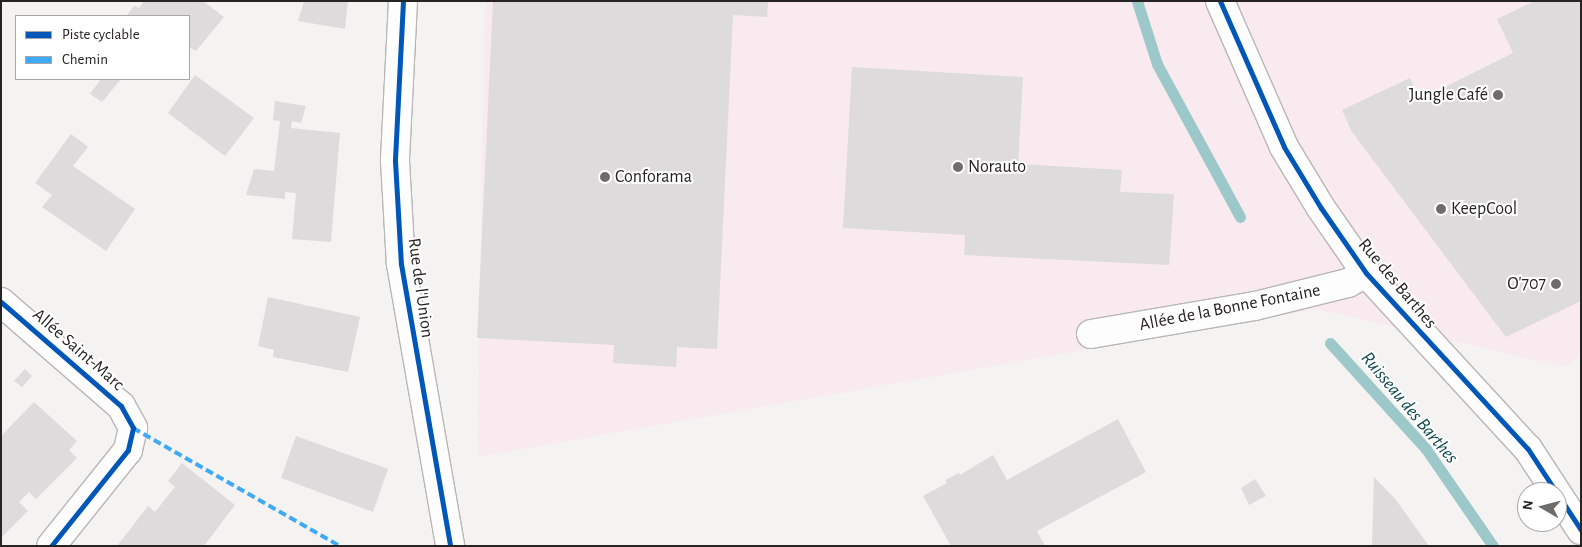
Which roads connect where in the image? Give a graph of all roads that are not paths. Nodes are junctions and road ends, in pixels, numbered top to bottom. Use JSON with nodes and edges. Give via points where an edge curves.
{"nodes":[{"id":1,"x":403,"y":1,"type":"edge"},
{"id":2,"x":1220,"y":1,"type":"edge"},
{"id":3,"x":1366,"y":273,"type":"junction"},
{"id":4,"x":2,"y":303,"type":"edge"},
{"id":5,"x":1091,"y":334,"type":"dead end"},
{"id":6,"x":1581,"y":530,"type":"edge"},
{"id":7,"x":51,"y":546,"type":"edge"},
{"id":8,"x":450,"y":546,"type":"edge"}],
"edges":[{"from":1,"to":8,"type":"street","name":"Rue de l'Union","via":[[395,161],[401,264]]},
{"from":2,"to":3,"type":"street","name":"Rue des Barthes","via":[[1284,147]]},
{"from":3,"to":5,"type":"street","name":"Allée de la Bonne Fontaine","via":[[1348,283],[1255,306]]},
{"from":3,"to":6,"type":"street","name":"Rue des Barthes","via":[[1528,449]]},
{"from":4,"to":7,"type":"street","name":"Allée Saint-Marc","via":[[121,406],[132,428],[128,450]]}]}
